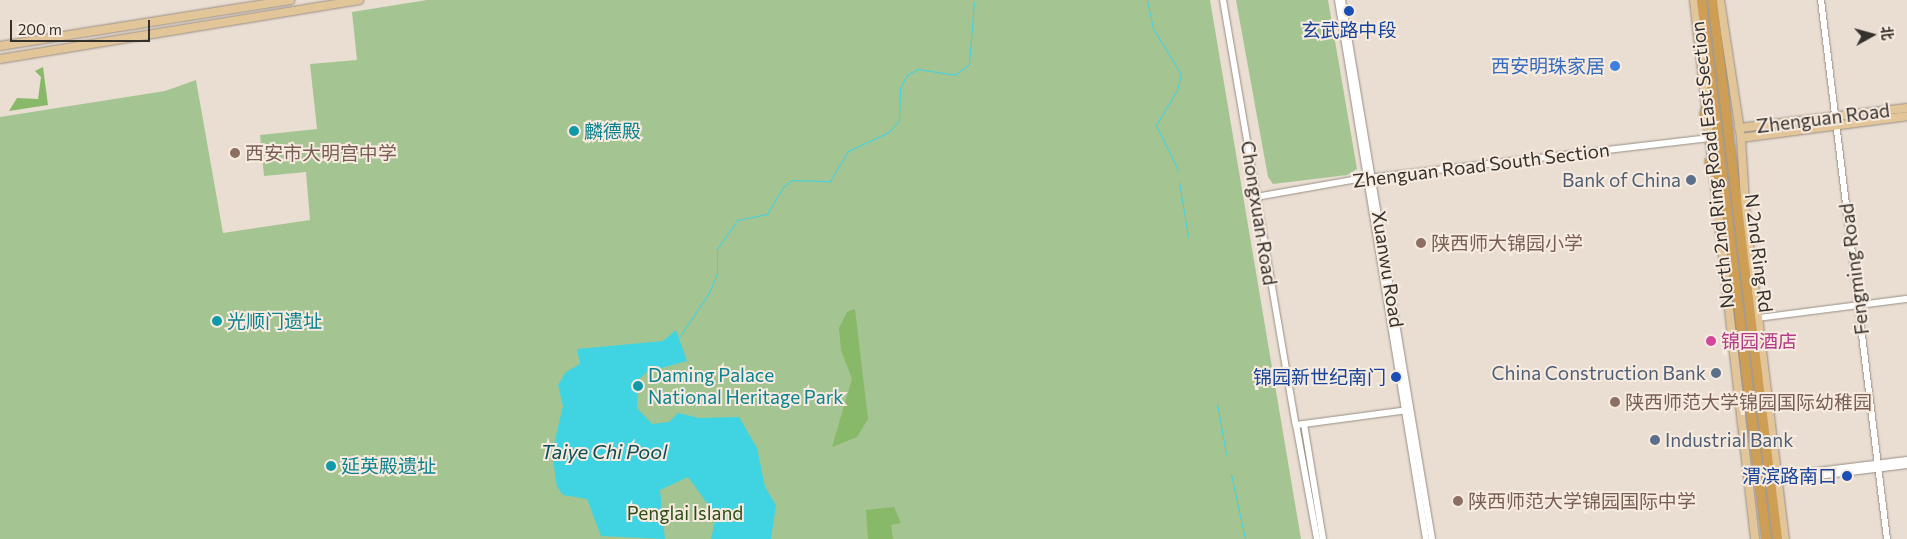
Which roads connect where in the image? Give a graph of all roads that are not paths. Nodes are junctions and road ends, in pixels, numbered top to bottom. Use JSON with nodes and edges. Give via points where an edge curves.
{"nodes":[{"id":1,"x":290,"y":0,"type":"edge"},
{"id":2,"x":357,"y":0,"type":"edge"},
{"id":3,"x":1223,"y":0,"type":"edge"},
{"id":4,"x":1338,"y":0,"type":"edge"},
{"id":5,"x":1342,"y":0,"type":"edge"},
{"id":6,"x":1694,"y":0,"type":"edge"},
{"id":7,"x":1701,"y":0,"type":"edge"},
{"id":8,"x":1712,"y":0,"type":"edge"},
{"id":9,"x":1720,"y":0,"type":"edge"},
{"id":10,"x":1821,"y":0,"type":"edge"},
{"id":11,"x":1718,"y":44,"type":"junction"},
{"id":12,"x":0,"y":46,"type":"edge"},
{"id":13,"x":0,"y":59,"type":"edge"},
{"id":14,"x":1711,"y":86,"type":"junction"},
{"id":15,"x":1735,"y":101,"type":"junction"},
{"id":16,"x":1907,"y":108,"type":"edge"},
{"id":17,"x":1704,"y":114,"type":"junction"},
{"id":18,"x":1907,"y":116,"type":"edge"},
{"id":19,"x":1836,"y":122,"type":"junction"},
{"id":20,"x":1740,"y":128,"type":"junction"},
{"id":21,"x":1707,"y":138,"type":"junction"},
{"id":22,"x":1741,"y":138,"type":"junction"},
{"id":23,"x":1709,"y":161,"type":"junction"},
{"id":24,"x":1743,"y":164,"type":"junction"},
{"id":25,"x":1371,"y":178,"type":"junction"},
{"id":26,"x":1721,"y":183,"type":"junction"},
{"id":27,"x":1256,"y":198,"type":"junction"},
{"id":28,"x":1740,"y":239,"type":"junction"},
{"id":29,"x":1907,"y":299,"type":"edge"},
{"id":30,"x":1859,"y":305,"type":"junction"},
{"id":31,"x":1758,"y":318,"type":"junction"},
{"id":32,"x":1408,"y":410,"type":"junction"},
{"id":33,"x":1304,"y":424,"type":"junction"},
{"id":34,"x":1296,"y":425,"type":"junction"},
{"id":35,"x":1907,"y":460,"type":"edge"},
{"id":36,"x":1907,"y":465,"type":"edge"},
{"id":37,"x":1878,"y":467,"type":"junction"},
{"id":38,"x":1777,"y":479,"type":"junction"},
{"id":39,"x":1317,"y":539,"type":"edge"},
{"id":40,"x":1324,"y":539,"type":"edge"},
{"id":41,"x":1426,"y":539,"type":"edge"},
{"id":42,"x":1432,"y":539,"type":"edge"},
{"id":43,"x":1755,"y":539,"type":"edge"},
{"id":44,"x":1766,"y":539,"type":"edge"},
{"id":45,"x":1777,"y":539,"type":"edge"},
{"id":46,"x":1784,"y":539,"type":"edge"},
{"id":47,"x":1887,"y":539,"type":"edge"}],
"edges":[{"from":1,"to":12,"type":"main road"},
{"from":2,"to":13,"type":"main road"},
{"from":3,"to":27,"type":"street","name":"Chongxuan Road"},
{"from":4,"to":25,"type":"street","name":"Xuanwu Road"},
{"from":5,"to":25,"type":"street","name":"Xuanwu Road"},
{"from":6,"to":17,"type":"main road","name":"North 2nd Ring Road East Section"},
{"from":7,"to":14,"type":"highway","name":"N 2nd Ring Rd"},
{"from":8,"to":11,"type":"highway","name":"N 2nd Ring Rd"},
{"from":9,"to":15,"type":"main road","name":"North 2nd Ring Road East Section"},
{"from":10,"to":19,"type":"street","name":"Fengming Road"},
{"from":11,"to":15,"type":"main road"},
{"from":11,"to":28,"type":"highway","name":"N 2nd Ring Rd"},
{"from":14,"to":17,"type":"highway"},
{"from":14,"to":26,"type":"highway","name":"N 2nd Ring Rd"},
{"from":15,"to":20,"type":"main road","name":"North 2nd Ring Road East Section"},
{"from":16,"to":19,"type":"main road","name":"Zhenguan Road"},
{"from":17,"to":21,"type":"main road","name":"North 2nd Ring Road East Section"},
{"from":18,"to":19,"type":"main road","name":"Zhenguan Road"},
{"from":19,"to":20,"type":"main road","name":"Zhenguan Road"},
{"from":19,"to":22,"type":"main road","name":"Zhenguan Road"},
{"from":19,"to":30,"type":"street","name":"Fengming Road"},
{"from":20,"to":22,"type":"main road","name":"North 2nd Ring Road East Section"},
{"from":21,"to":23,"type":"main road","name":"North 2nd Ring Road East Section"},
{"from":21,"to":25,"type":"street","name":"Zhenguan Road South Section"},
{"from":22,"to":24,"type":"main road","name":"North 2nd Ring Road East Section"},
{"from":23,"to":26,"type":"highway"},
{"from":23,"to":43,"type":"main road","name":"North 2nd Ring Road East Section"},
{"from":24,"to":28,"type":"main road"},
{"from":24,"to":31,"type":"main road","name":"North 2nd Ring Road East Section"},
{"from":25,"to":27,"type":"street","name":"Zhenguan Road South Section"},
{"from":25,"to":32,"type":"street","name":"Xuanwu Road"},
{"from":26,"to":44,"type":"highway","name":"N 2nd Ring Rd"},
{"from":27,"to":34,"type":"street","name":"Chongxuan Road"},
{"from":28,"to":45,"type":"highway","name":"N 2nd Ring Rd"},
{"from":29,"to":30,"type":"street"},
{"from":30,"to":31,"type":"street"},
{"from":30,"to":37,"type":"street","name":"Fengming Road"},
{"from":31,"to":38,"type":"main road","name":"North 2nd Ring Road East Section"},
{"from":32,"to":33,"type":"street"},
{"from":32,"to":41,"type":"street","name":"Xuanwu Road"},
{"from":32,"to":42,"type":"street","name":"Xuanwu Road"},
{"from":33,"to":34,"type":"street"},
{"from":33,"to":40,"type":"street"},
{"from":34,"to":39,"type":"street","name":"Chongxuan Road"},
{"from":35,"to":37,"type":"street"},
{"from":36,"to":37,"type":"street"},
{"from":37,"to":38,"type":"street"},
{"from":37,"to":47,"type":"street","name":"Fengming Road"},
{"from":38,"to":46,"type":"main road","name":"North 2nd Ring Road East Section"}]}
